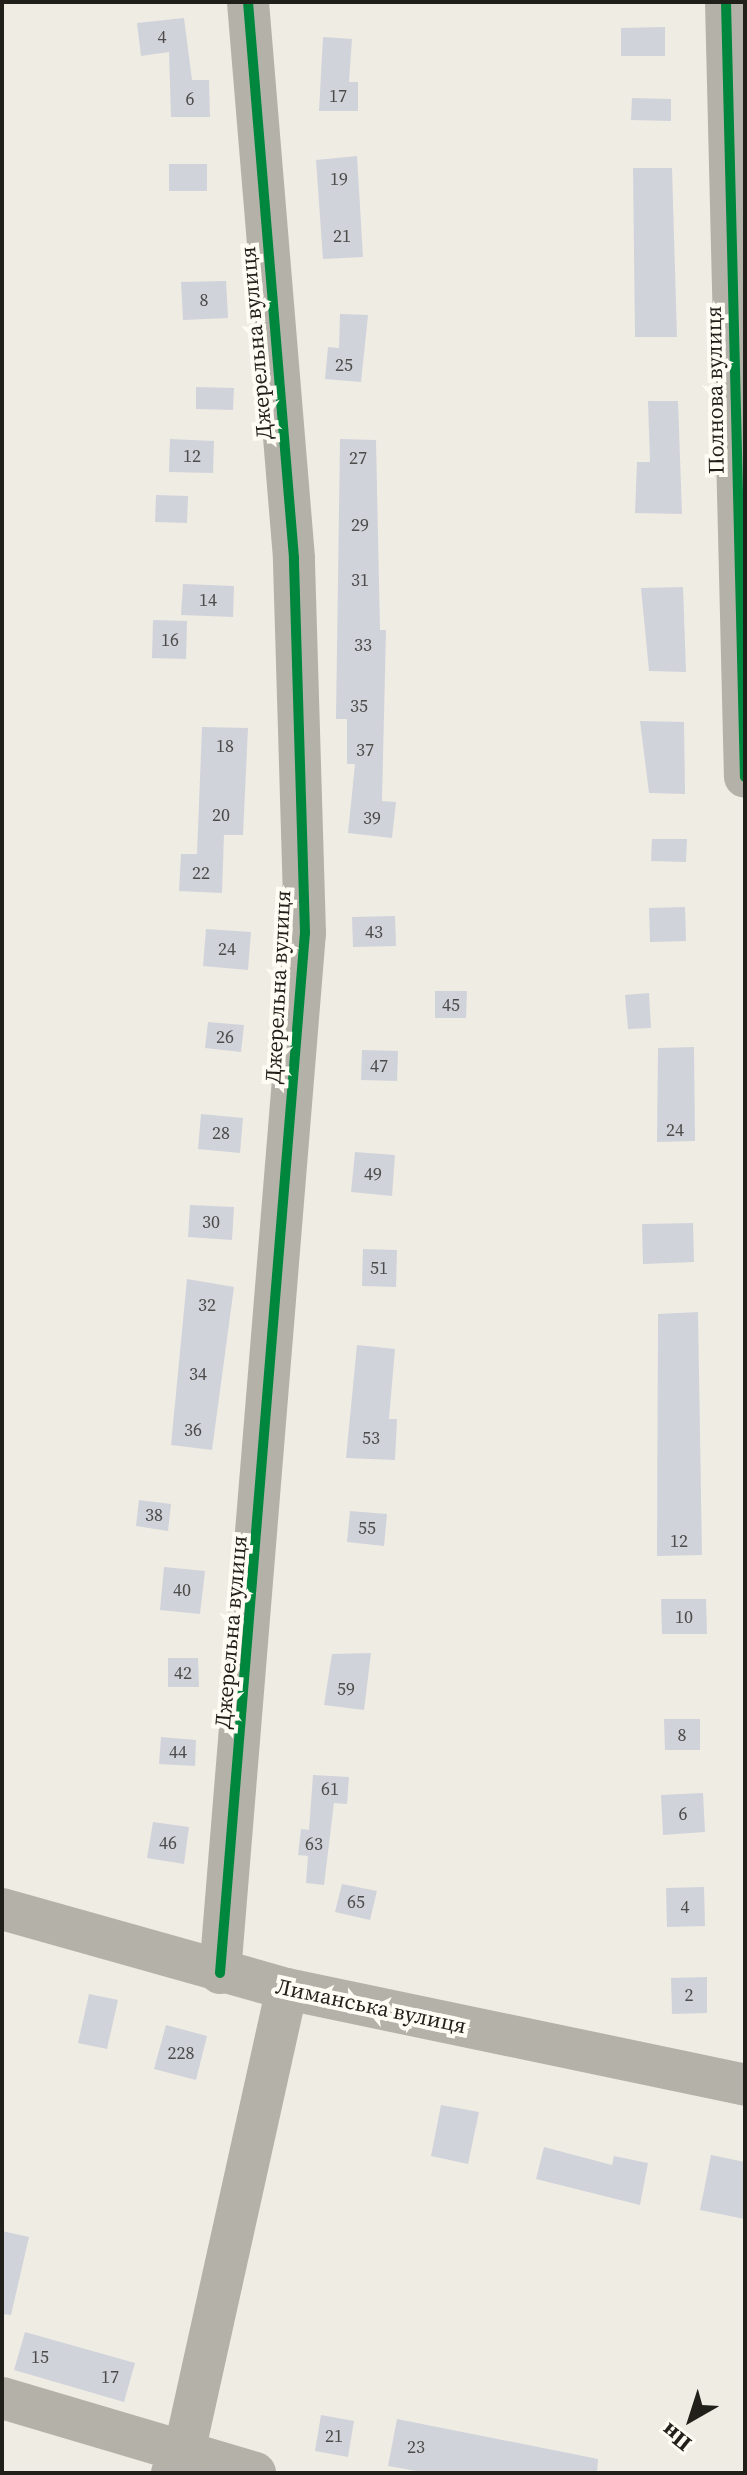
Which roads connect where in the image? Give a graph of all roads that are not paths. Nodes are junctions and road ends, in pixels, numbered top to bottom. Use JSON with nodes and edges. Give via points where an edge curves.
{"nodes":[{"id":1,"x":248,"y":2,"type":"edge"},
{"id":2,"x":726,"y":2,"type":"edge"},
{"id":3,"x":744,"y":723,"type":"edge"},
{"id":4,"x":745,"y":777,"type":"edge"},
{"id":5,"x":2,"y":1909,"type":"edge"},
{"id":6,"x":220,"y":1973,"type":"junction"},
{"id":7,"x":287,"y":1989,"type":"junction"},
{"id":8,"x":745,"y":2085,"type":"edge"},
{"id":9,"x":2,"y":2398,"type":"edge"},
{"id":10,"x":177,"y":2465,"type":"edge"},
{"id":11,"x":255,"y":2473,"type":"edge"}],
"edges":[{"from":1,"to":6,"type":"street","name":"Джерельна вулиця","via":[[294,558],[305,933]]},
{"from":2,"to":3,"type":"street","name":"Полнова вулиця"},
{"from":3,"to":4,"type":"street","name":"Полнова вулиця"},
{"from":5,"to":6,"type":"street","name":"Лиманська вулиця"},
{"from":6,"to":7,"type":"street","name":"Лиманська вулиця"},
{"from":7,"to":8,"type":"street","name":"Лиманська вулиця"},
{"from":7,"to":10,"type":"street"},
{"from":9,"to":10,"type":"street"},
{"from":10,"to":11,"type":"street"}]}
